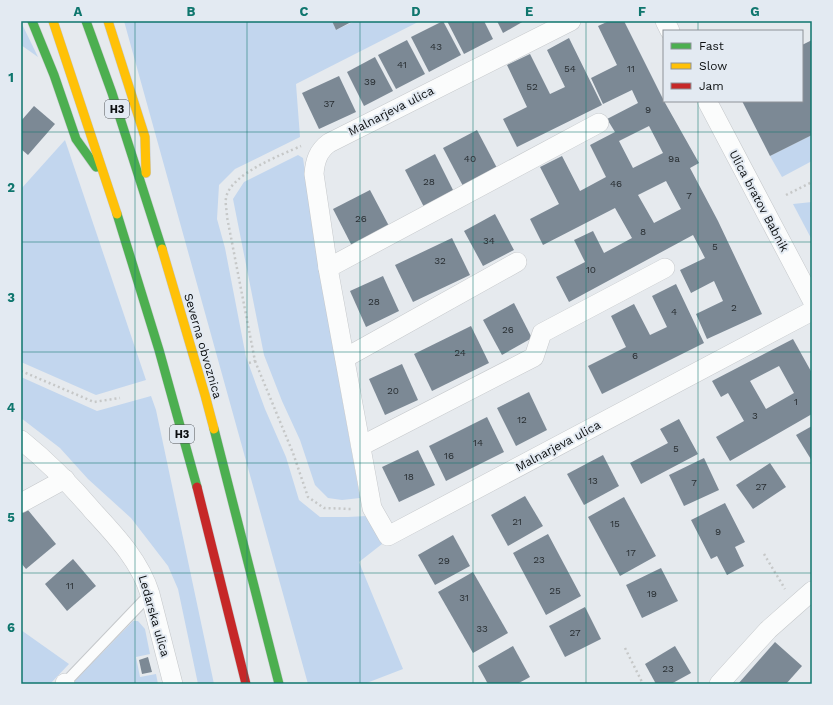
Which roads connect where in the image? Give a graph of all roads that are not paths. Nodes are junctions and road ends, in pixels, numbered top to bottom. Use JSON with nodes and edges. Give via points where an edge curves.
{"nodes":[{"id":1,"x":32,"y":21,"type":"edge"},
{"id":2,"x":53,"y":21,"type":"edge"},
{"id":3,"x":86,"y":21,"type":"edge"},
{"id":4,"x":108,"y":21,"type":"edge"},
{"id":5,"x":571,"y":21,"type":"edge"},
{"id":6,"x":665,"y":21,"type":"edge"},
{"id":7,"x":670,"y":30,"type":"edge"},
{"id":8,"x":708,"y":102,"type":"edge"},
{"id":9,"x":599,"y":123,"type":"dead end"},
{"id":10,"x":109,"y":186,"type":"junction"},
{"id":11,"x":147,"y":199,"type":"junction"},
{"id":12,"x":517,"y":262,"type":"dead end"},
{"id":13,"x":328,"y":268,"type":"junction"},
{"id":14,"x":665,"y":268,"type":"dead end"},
{"id":15,"x":812,"y":300,"type":"edge"},
{"id":16,"x":812,"y":311,"type":"edge"},
{"id":17,"x":345,"y":358,"type":"junction"},
{"id":18,"x":21,"y":440,"type":"edge"},
{"id":19,"x":361,"y":446,"type":"junction"},
{"id":20,"x":65,"y":479,"type":"junction"},
{"id":21,"x":21,"y":503,"type":"edge"},
{"id":22,"x":150,"y":594,"type":"junction"},
{"id":23,"x":807,"y":600,"type":"edge"},
{"id":24,"x":276,"y":670,"type":"junction"},
{"id":25,"x":64,"y":684,"type":"edge"},
{"id":26,"x":173,"y":684,"type":"edge"},
{"id":27,"x":246,"y":684,"type":"edge"},
{"id":28,"x":279,"y":684,"type":"edge"},
{"id":29,"x":284,"y":684,"type":"edge"},
{"id":30,"x":719,"y":684,"type":"edge"}],
"edges":[{"from":1,"to":10,"type":"highway","via":[[76,139]]},
{"from":2,"to":10,"type":"highway","number":"H3"},
{"from":3,"to":11,"type":"highway","name":"Severna obvoznica","number":"H3"},
{"from":4,"to":11,"type":"highway","via":[[145,137]]},
{"from":5,"to":13,"type":"street","name":"Malnarjeva ulica","via":[[324,146],[316,159],[314,174]]},
{"from":6,"to":7,"type":"street"},
{"from":8,"to":15,"type":"street","name":"Ulica bratov Babnik"},
{"from":9,"to":13,"type":"street"},
{"from":10,"to":27,"type":"highway","number":"H3","via":[[151,321],[188,454]]},
{"from":11,"to":24,"type":"highway","name":"Severna obvoznica","number":"H3","via":[[205,395]]},
{"from":12,"to":17,"type":"street"},
{"from":13,"to":17,"type":"street","name":"Malnarjeva ulica"},
{"from":14,"to":19,"type":"street","via":[[542,333],[534,357]]},
{"from":16,"to":19,"type":"street","name":"Malnarjeva ulica","via":[[388,536],[372,508]]},
{"from":17,"to":19,"type":"street","name":"Malnarjeva ulica"},
{"from":18,"to":20,"type":"street","name":"Ledarska ulica"},
{"from":20,"to":21,"type":"street"},
{"from":20,"to":22,"type":"street","name":"Ledarska ulica","via":[[130,554]]},
{"from":22,"to":25,"type":"lane"},
{"from":22,"to":26,"type":"street","name":"Ledarska ulica"},
{"from":23,"to":30,"type":"street","via":[[768,630]]},
{"from":24,"to":28,"type":"highway","name":"Severna obvoznica","number":"H3"},
{"from":24,"to":29,"type":"highway"}]}
